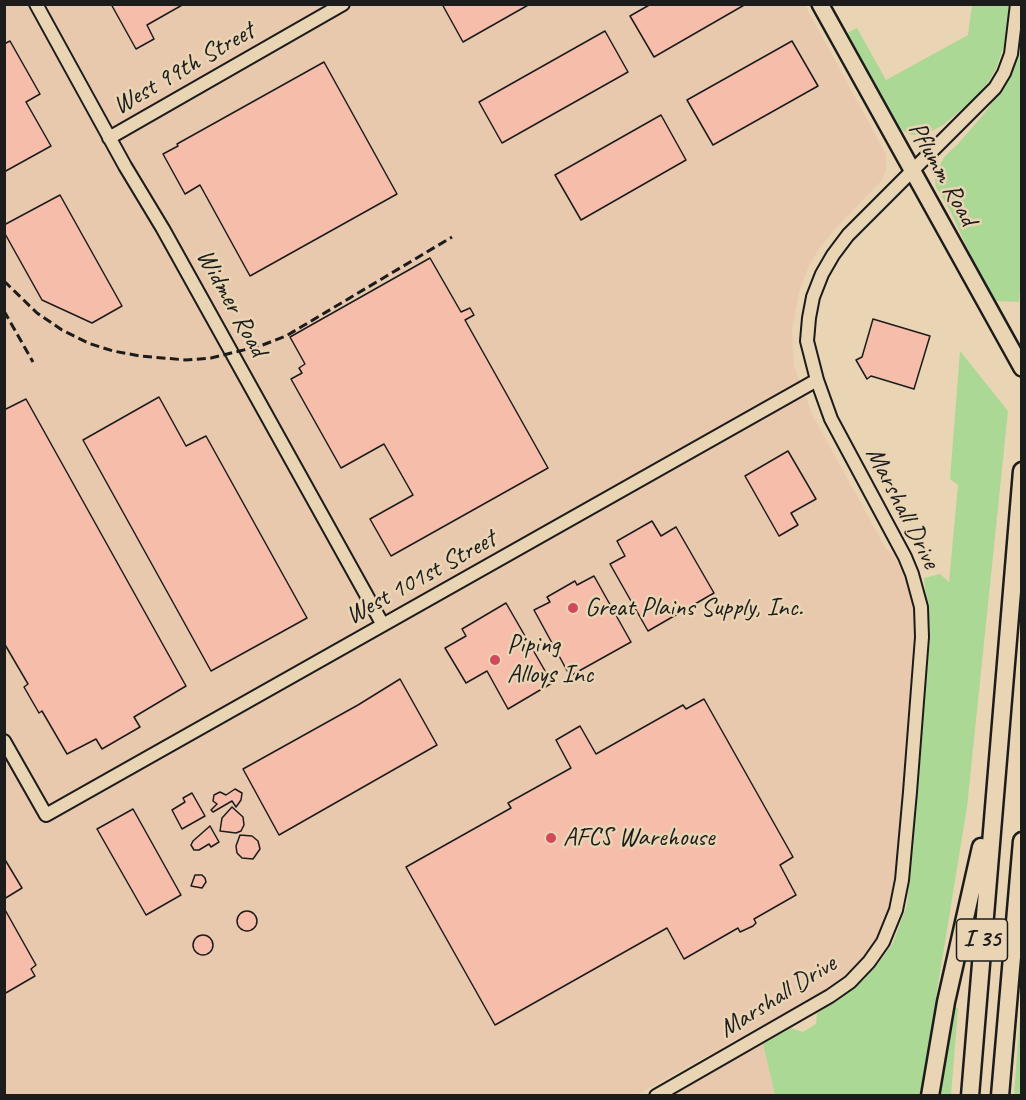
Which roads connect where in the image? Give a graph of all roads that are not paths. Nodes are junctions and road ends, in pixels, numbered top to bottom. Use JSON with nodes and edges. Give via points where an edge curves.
{"nodes":[{"id":1,"x":36,"y":4,"type":"edge"},
{"id":2,"x":344,"y":4,"type":"edge"},
{"id":3,"x":820,"y":4,"type":"edge"},
{"id":4,"x":1017,"y":4,"type":"edge"},
{"id":5,"x":109,"y":138,"type":"junction"},
{"id":6,"x":913,"y":171,"type":"junction"},
{"id":7,"x":1022,"y":368,"type":"edge"},
{"id":8,"x":817,"y":380,"type":"junction"},
{"id":9,"x":1022,"y":471,"type":"edge"},
{"id":10,"x":1021,"y":477,"type":"edge"},
{"id":11,"x":383,"y":625,"type":"junction"},
{"id":12,"x":4,"y":741,"type":"edge"},
{"id":13,"x":995,"y":785,"type":"junction"},
{"id":14,"x":1022,"y":841,"type":"edge"},
{"id":15,"x":656,"y":1095,"type":"edge"},
{"id":16,"x":930,"y":1095,"type":"edge"},
{"id":17,"x":970,"y":1095,"type":"edge"},
{"id":18,"x":1000,"y":1095,"type":"edge"}],
"edges":[{"from":1,"to":5,"type":"street","name":"Widmer Road"},
{"from":2,"to":5,"type":"street","name":"West 99th Street"},
{"from":3,"to":6,"type":"main road","name":"Pflumm Road"},
{"from":4,"to":6,"type":"street","name":"Marshall Drive","via":[[1011,54],[995,88]]},
{"from":5,"to":11,"type":"street","name":"Widmer Road","via":[[169,238]]},
{"from":6,"to":7,"type":"main road","name":"Pflumm Road"},
{"from":6,"to":8,"type":"street","name":"Marshall Drive","via":[[848,235],[822,274],[807,328]]},
{"from":8,"to":11,"type":"street","name":"West 101st Street"},
{"from":8,"to":15,"type":"street","name":"Marshall Drive","via":[[831,419],[905,557],[921,608],[922,637],[900,895],[883,942],[850,981]]},
{"from":9,"to":10,"type":"highway","number":"I 35"},
{"from":10,"to":13,"type":"highway","number":"I 35"},
{"from":11,"to":12,"type":"street","name":"West 101st Street","via":[[46,815]]},
{"from":13,"to":16,"type":"highway","via":[[946,1002]]},
{"from":13,"to":17,"type":"highway","number":"I 35"},
{"from":14,"to":18,"type":"highway","number":"I 35"}]}
